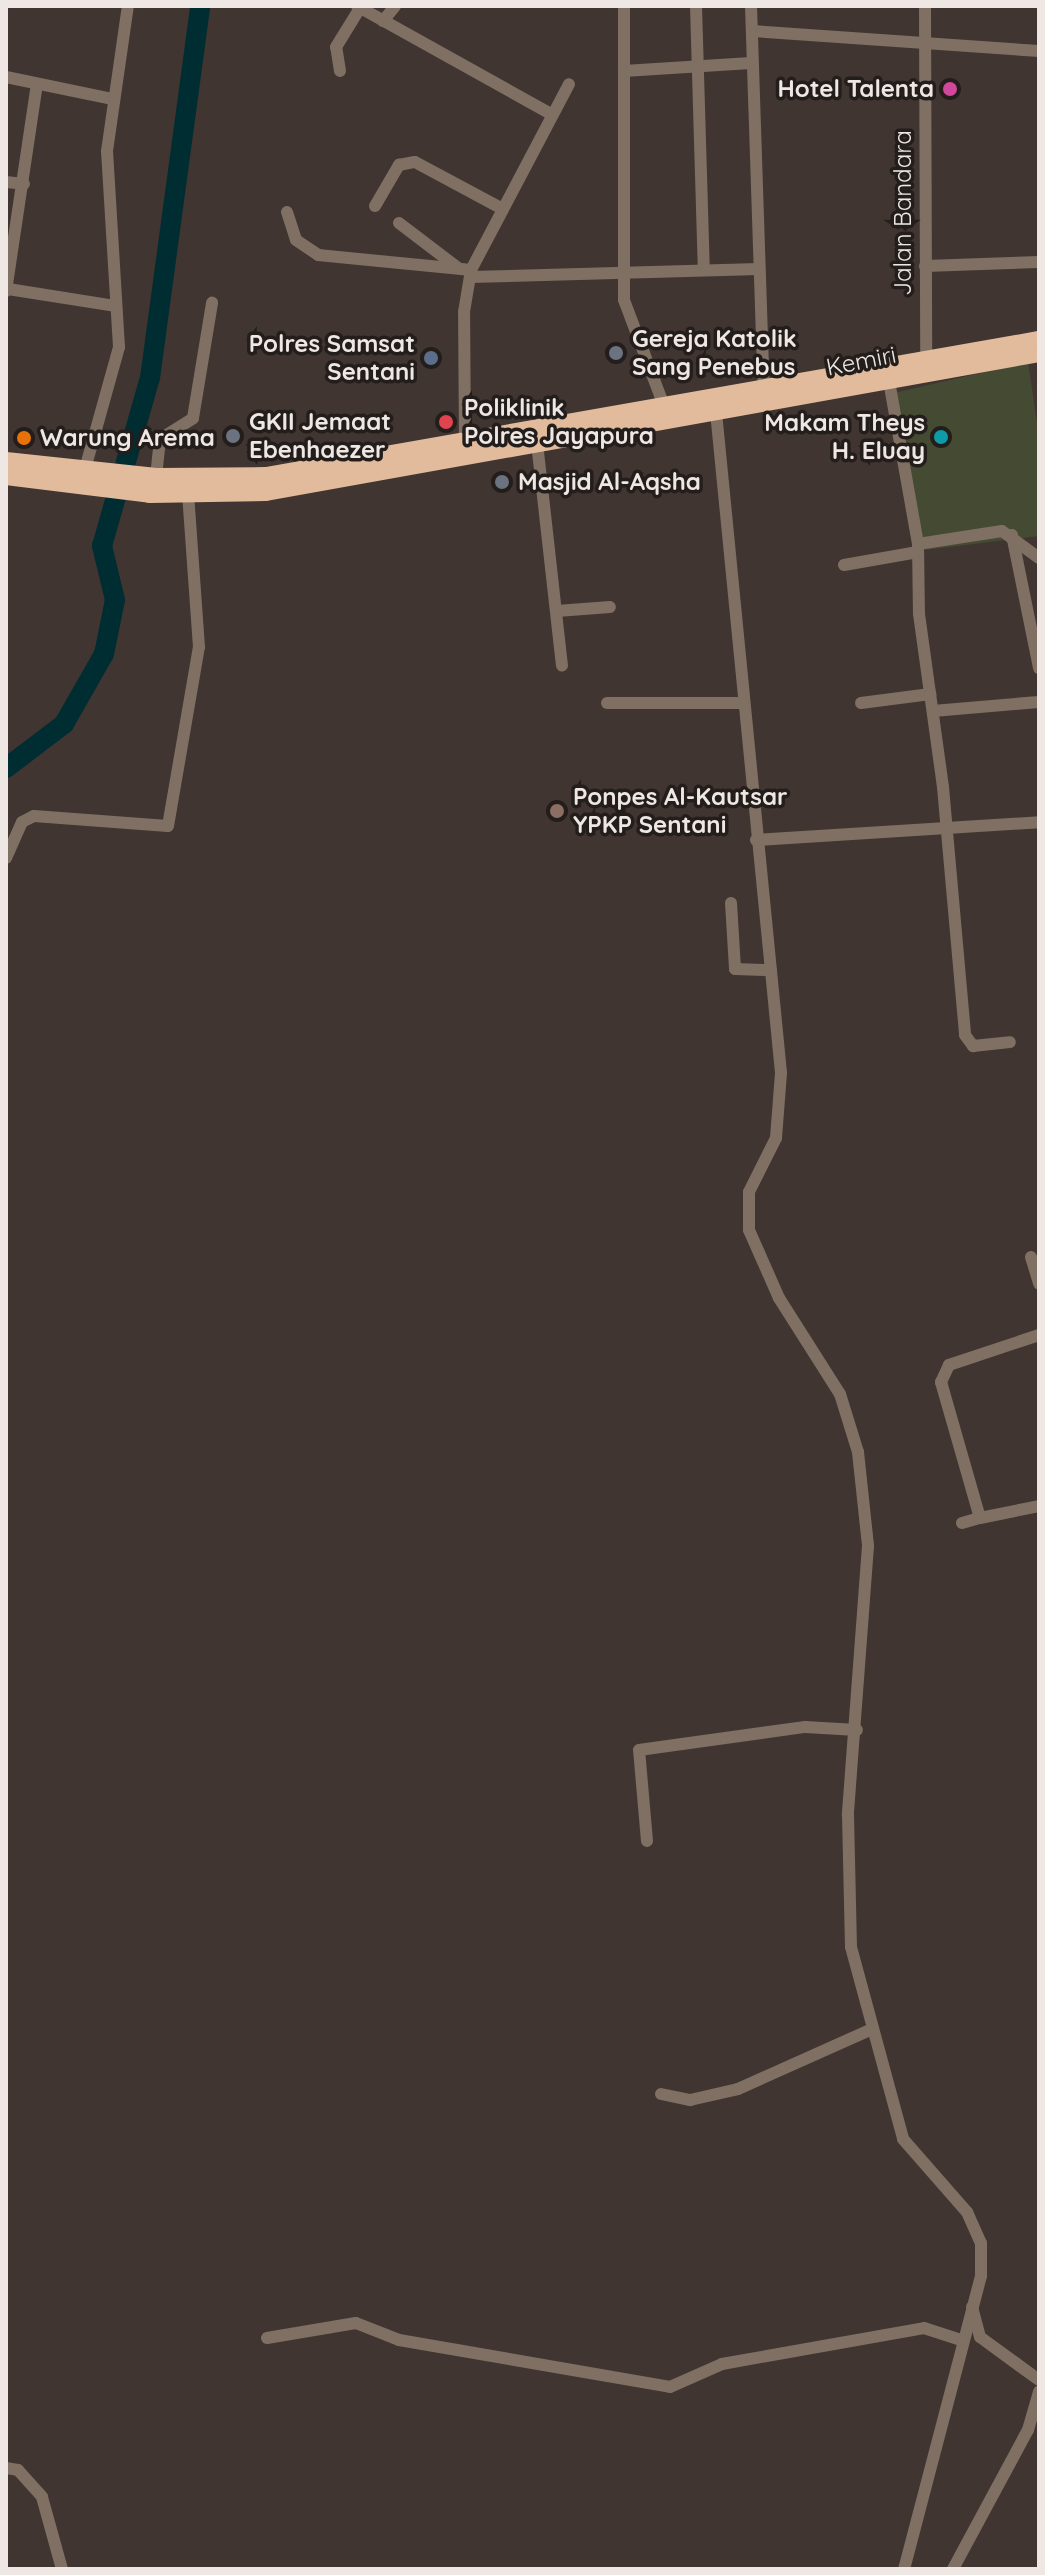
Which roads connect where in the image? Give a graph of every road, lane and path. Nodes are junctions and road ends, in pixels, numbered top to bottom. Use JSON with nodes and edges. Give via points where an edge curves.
{"nodes":[{"id":1,"x":128,"y":6,"type":"edge"},
{"id":2,"x":395,"y":6,"type":"edge"},
{"id":3,"x":624,"y":6,"type":"edge"},
{"id":4,"x":696,"y":6,"type":"edge"},
{"id":5,"x":751,"y":6,"type":"edge"},
{"id":6,"x":925,"y":6,"type":"edge"},
{"id":7,"x":358,"y":7,"type":"edge"},
{"id":8,"x":383,"y":21,"type":"junction"},
{"id":9,"x":752,"y":31,"type":"junction"},
{"id":10,"x":925,"y":43,"type":"junction"},
{"id":11,"x":1039,"y":51,"type":"edge"},
{"id":12,"x":751,"y":63,"type":"junction"},
{"id":13,"x":698,"y":65,"type":"junction"},
{"id":14,"x":340,"y":71,"type":"dead end"},
{"id":15,"x":624,"y":71,"type":"junction"},
{"id":16,"x":6,"y":77,"type":"edge"},
{"id":17,"x":37,"y":84,"type":"junction"},
{"id":18,"x":569,"y":84,"type":"dead end"},
{"id":19,"x":112,"y":99,"type":"junction"},
{"id":20,"x":551,"y":114,"type":"junction"},
{"id":21,"x":6,"y":182,"type":"edge"},
{"id":22,"x":24,"y":184,"type":"junction"},
{"id":23,"x":375,"y":206,"type":"dead end"},
{"id":24,"x":499,"y":207,"type":"junction"},
{"id":25,"x":287,"y":212,"type":"dead end"},
{"id":26,"x":399,"y":223,"type":"dead end"},
{"id":27,"x":1039,"y":262,"type":"edge"},
{"id":28,"x":925,"y":266,"type":"junction"},
{"id":29,"x":704,"y":269,"type":"junction"},
{"id":30,"x":759,"y":269,"type":"junction"},
{"id":31,"x":466,"y":272,"type":"junction"},
{"id":32,"x":624,"y":273,"type":"junction"},
{"id":33,"x":7,"y":290,"type":"edge"},
{"id":34,"x":212,"y":303,"type":"dead end"},
{"id":35,"x":115,"y":306,"type":"junction"},
{"id":36,"x":1039,"y":340,"type":"edge"},
{"id":37,"x":1039,"y":353,"type":"edge"},
{"id":38,"x":926,"y":366,"type":"junction"},
{"id":39,"x":889,"y":381,"type":"junction"},
{"id":40,"x":764,"y":396,"type":"junction"},
{"id":41,"x":716,"y":412,"type":"junction"},
{"id":42,"x":667,"y":413,"type":"junction"},
{"id":43,"x":622,"y":421,"type":"junction"},
{"id":44,"x":537,"y":443,"type":"junction"},
{"id":45,"x":465,"y":449,"type":"junction"},
{"id":46,"x":6,"y":461,"type":"edge"},
{"id":47,"x":88,"y":475,"type":"junction"},
{"id":48,"x":6,"y":476,"type":"edge"},
{"id":49,"x":153,"y":483,"type":"junction"},
{"id":50,"x":266,"y":484,"type":"junction"},
{"id":51,"x":188,"y":495,"type":"junction"},
{"id":52,"x":1012,"y":535,"type":"junction"},
{"id":53,"x":918,"y":548,"type":"junction"},
{"id":54,"x":1039,"y":558,"type":"edge"},
{"id":55,"x":844,"y":565,"type":"dead end"},
{"id":56,"x":610,"y":607,"type":"dead end"},
{"id":57,"x":557,"y":611,"type":"junction"},
{"id":58,"x":562,"y":666,"type":"dead end"},
{"id":59,"x":1039,"y":668,"type":"edge"},
{"id":60,"x":930,"y":694,"type":"junction"},
{"id":61,"x":1039,"y":702,"type":"edge"},
{"id":62,"x":607,"y":703,"type":"dead end"},
{"id":63,"x":743,"y":703,"type":"junction"},
{"id":64,"x":861,"y":703,"type":"dead end"},
{"id":65,"x":933,"y":711,"type":"junction"},
{"id":66,"x":1039,"y":822,"type":"edge"},
{"id":67,"x":947,"y":824,"type":"junction"},
{"id":68,"x":756,"y":840,"type":"junction"},
{"id":69,"x":6,"y":858,"type":"edge"},
{"id":70,"x":731,"y":903,"type":"dead end"},
{"id":71,"x":771,"y":970,"type":"junction"},
{"id":72,"x":1010,"y":1042,"type":"dead end"},
{"id":73,"x":1031,"y":1257,"type":"dead end"},
{"id":74,"x":1039,"y":1284,"type":"edge"},
{"id":75,"x":1039,"y":1335,"type":"edge"},
{"id":76,"x":1039,"y":1506,"type":"edge"},
{"id":77,"x":980,"y":1518,"type":"junction"},
{"id":78,"x":962,"y":1523,"type":"dead end"},
{"id":79,"x":857,"y":1730,"type":"junction"},
{"id":80,"x":647,"y":1841,"type":"dead end"},
{"id":81,"x":872,"y":2029,"type":"junction"},
{"id":82,"x":661,"y":2094,"type":"dead end"},
{"id":83,"x":972,"y":2307,"type":"junction"},
{"id":84,"x":980,"y":2337,"type":"junction"},
{"id":85,"x":267,"y":2338,"type":"dead end"},
{"id":86,"x":962,"y":2338,"type":"junction"},
{"id":87,"x":1039,"y":2380,"type":"edge"},
{"id":88,"x":1039,"y":2392,"type":"edge"},
{"id":89,"x":6,"y":2468,"type":"edge"},
{"id":90,"x":62,"y":2569,"type":"edge"},
{"id":91,"x":904,"y":2569,"type":"edge"},
{"id":92,"x":953,"y":2569,"type":"edge"}],
"edges":[{"from":1,"to":19,"type":"street"},
{"from":2,"to":8,"type":"street"},
{"from":3,"to":15,"type":"street"},
{"from":4,"to":13,"type":"street"},
{"from":5,"to":9,"type":"street"},
{"from":6,"to":10,"type":"street","name":"Jalan Bandara"},
{"from":7,"to":8,"type":"street"},
{"from":7,"to":14,"type":"street","via":[[336,47]]},
{"from":8,"to":20,"type":"street"},
{"from":9,"to":10,"type":"street"},
{"from":9,"to":12,"type":"street"},
{"from":10,"to":11,"type":"street"},
{"from":10,"to":28,"type":"street","name":"Jalan Bandara"},
{"from":12,"to":13,"type":"street"},
{"from":12,"to":30,"type":"street"},
{"from":13,"to":15,"type":"street"},
{"from":13,"to":29,"type":"street"},
{"from":15,"to":32,"type":"street"},
{"from":16,"to":17,"type":"street"},
{"from":17,"to":19,"type":"street"},
{"from":17,"to":22,"type":"street"},
{"from":18,"to":20,"type":"street"},
{"from":19,"to":35,"type":"street","via":[[107,183]]},
{"from":20,"to":24,"type":"street"},
{"from":21,"to":22,"type":"street"},
{"from":22,"to":33,"type":"street"},
{"from":23,"to":24,"type":"street","via":[[399,165],[415,162]]},
{"from":24,"to":31,"type":"street"},
{"from":25,"to":31,"type":"street","via":[[296,240],[318,255]]},
{"from":26,"to":31,"type":"street"},
{"from":27,"to":28,"type":"street"},
{"from":28,"to":38,"type":"street","name":"Jalan Bandara"},
{"from":29,"to":30,"type":"street"},
{"from":29,"to":32,"type":"street"},
{"from":30,"to":40,"type":"street"},
{"from":31,"to":32,"type":"street"},
{"from":31,"to":45,"type":"street"},
{"from":32,"to":42,"type":"street","via":[[626,311]]},
{"from":33,"to":35,"type":"street"},
{"from":34,"to":49,"type":"street","via":[[193,418],[161,437]]},
{"from":35,"to":47,"type":"street","via":[[115,377]]},
{"from":36,"to":38,"type":"highway","name":"Kemiri"},
{"from":37,"to":38,"type":"highway","name":"Kemiri"},
{"from":38,"to":39,"type":"highway","name":"Kemiri"},
{"from":38,"to":40,"type":"highway","name":"Kemiri"},
{"from":39,"to":40,"type":"highway","name":"Kemiri"},
{"from":39,"to":53,"type":"street"},
{"from":40,"to":41,"type":"highway","name":"Kemiri"},
{"from":40,"to":42,"type":"highway","name":"Kemiri"},
{"from":41,"to":42,"type":"highway","name":"Kemiri"},
{"from":41,"to":63,"type":"street"},
{"from":42,"to":43,"type":"highway","name":"Kemiri"},
{"from":43,"to":44,"type":"highway","name":"Kemiri"},
{"from":43,"to":45,"type":"highway","name":"Kemiri"},
{"from":44,"to":45,"type":"highway","name":"Kemiri"},
{"from":44,"to":57,"type":"street"},
{"from":45,"to":50,"type":"highway","name":"Kemiri"},
{"from":46,"to":47,"type":"highway"},
{"from":47,"to":48,"type":"highway"},
{"from":47,"to":49,"type":"highway"},
{"from":49,"to":50,"type":"highway"},
{"from":49,"to":51,"type":"highway"},
{"from":50,"to":51,"type":"highway"},
{"from":51,"to":69,"type":"street","via":[[199,647],[168,826],[34,816],[22,822]]},
{"from":52,"to":53,"type":"street"},
{"from":52,"to":54,"type":"street"},
{"from":52,"to":59,"type":"street"},
{"from":53,"to":55,"type":"street"},
{"from":53,"to":60,"type":"street"},
{"from":56,"to":57,"type":"street"},
{"from":57,"to":58,"type":"street"},
{"from":60,"to":64,"type":"street"},
{"from":60,"to":65,"type":"street"},
{"from":61,"to":65,"type":"street"},
{"from":62,"to":63,"type":"street"},
{"from":63,"to":68,"type":"street"},
{"from":65,"to":67,"type":"street"},
{"from":66,"to":67,"type":"street"},
{"from":67,"to":68,"type":"street"},
{"from":67,"to":72,"type":"street","via":[[967,1042]]},
{"from":68,"to":71,"type":"street"},
{"from":70,"to":71,"type":"street","via":[[735,969]]},
{"from":71,"to":79,"type":"street","via":[[779,1121],[753,1180],[748,1221],[772,1287],[836,1386],[858,1452],[870,1588]]},
{"from":73,"to":74,"type":"street"},
{"from":75,"to":77,"type":"street","via":[[956,1363],[941,1375]]},
{"from":76,"to":77,"type":"street"},
{"from":77,"to":78,"type":"street"},
{"from":79,"to":80,"type":"street","via":[[805,1727],[639,1750]]},
{"from":79,"to":81,"type":"street","via":[[848,1925]]},
{"from":81,"to":82,"type":"street","via":[[726,2093],[682,2101]]},
{"from":81,"to":83,"type":"street","via":[[903,2139],[978,2233],[981,2276]]},
{"from":83,"to":84,"type":"street"},
{"from":83,"to":86,"type":"street"},
{"from":84,"to":86,"type":"street"},
{"from":84,"to":87,"type":"street"},
{"from":85,"to":86,"type":"street","via":[[356,2323],[399,2340],[670,2387],[722,2364],[924,2328]]},
{"from":86,"to":91,"type":"street"},
{"from":88,"to":92,"type":"street","via":[[1028,2430]]},
{"from":89,"to":90,"type":"street","via":[[18,2470],[42,2497]]}]}
